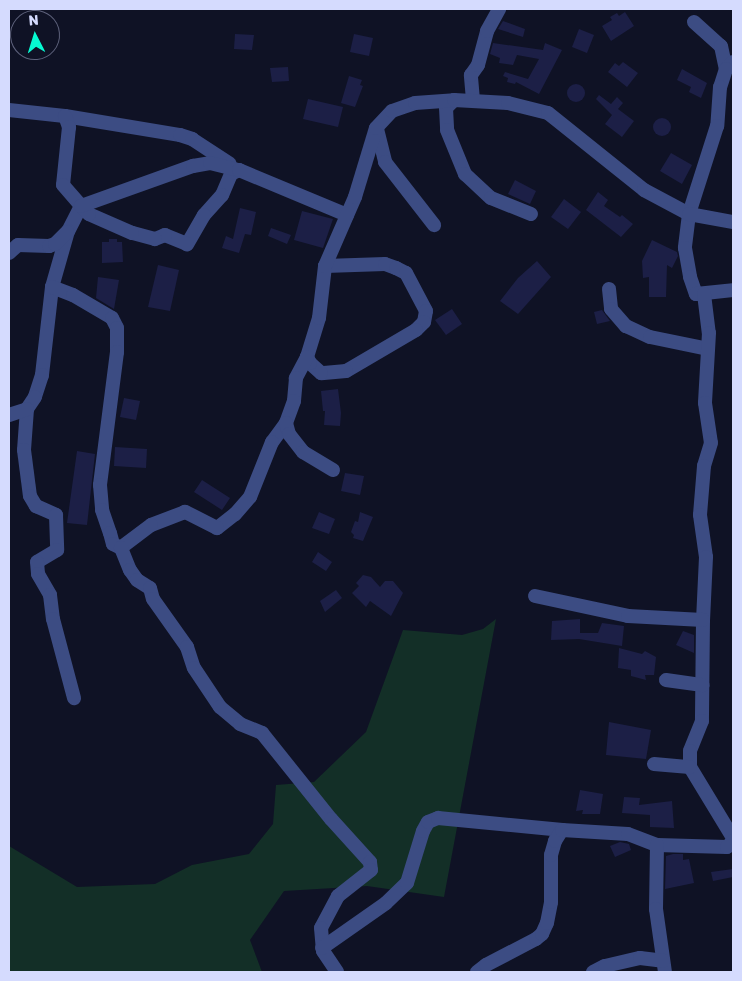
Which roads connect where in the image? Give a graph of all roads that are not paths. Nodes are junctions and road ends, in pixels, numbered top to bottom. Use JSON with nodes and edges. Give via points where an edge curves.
{"nodes":[{"id":1,"x":499,"y":9,"type":"edge"},
{"id":2,"x":694,"y":22,"type":"dead end"},
{"id":3,"x":730,"y":65,"type":"edge"},
{"id":4,"x":454,"y":100,"type":"junction"},
{"id":5,"x":473,"y":100,"type":"junction"},
{"id":6,"x":9,"y":110,"type":"edge"},
{"id":7,"x":65,"y":116,"type":"junction"},
{"id":8,"x":376,"y":128,"type":"junction"},
{"id":9,"x":239,"y":170,"type":"junction"},
{"id":10,"x":81,"y":206,"type":"junction"},
{"id":11,"x":531,"y":214,"type":"dead end"},
{"id":12,"x":689,"y":214,"type":"junction"},
{"id":13,"x":347,"y":215,"type":"junction"},
{"id":14,"x":733,"y":222,"type":"edge"},
{"id":15,"x":434,"y":225,"type":"dead end"},
{"id":16,"x":68,"y":231,"type":"junction"},
{"id":17,"x":9,"y":253,"type":"edge"},
{"id":18,"x":325,"y":266,"type":"junction"},
{"id":19,"x":52,"y":287,"type":"junction"},
{"id":20,"x":609,"y":289,"type":"dead end"},
{"id":21,"x":733,"y":290,"type":"edge"},
{"id":22,"x":704,"y":294,"type":"junction"},
{"id":23,"x":708,"y":349,"type":"junction"},
{"id":24,"x":307,"y":357,"type":"junction"},
{"id":25,"x":27,"y":409,"type":"junction"},
{"id":26,"x":9,"y":415,"type":"edge"},
{"id":27,"x":286,"y":423,"type":"junction"},
{"id":28,"x":333,"y":470,"type":"dead end"},
{"id":29,"x":121,"y":548,"type":"junction"},
{"id":30,"x":535,"y":596,"type":"dead end"},
{"id":31,"x":703,"y":620,"type":"junction"},
{"id":32,"x":666,"y":680,"type":"dead end"},
{"id":33,"x":703,"y":685,"type":"junction"},
{"id":34,"x":74,"y":698,"type":"dead end"},
{"id":35,"x":654,"y":764,"type":"dead end"},
{"id":36,"x":690,"y":767,"type":"junction"},
{"id":37,"x":562,"y":830,"type":"junction"},
{"id":38,"x":733,"y":840,"type":"edge"},
{"id":39,"x":657,"y":845,"type":"junction"},
{"id":40,"x":322,"y":948,"type":"junction"},
{"id":41,"x":664,"y":966,"type":"edge"},
{"id":42,"x":337,"y":972,"type":"edge"},
{"id":43,"x":477,"y":972,"type":"edge"},
{"id":44,"x":593,"y":972,"type":"edge"}],
"edges":[{"from":1,"to":5,"type":"street","via":[[487,31],[478,65],[471,75]]},
{"from":2,"to":3,"type":"street","via":[[720,46]]},
{"from":3,"to":12,"type":"street","via":[[720,87],[717,126]]},
{"from":4,"to":5,"type":"street"},
{"from":4,"to":8,"type":"street","via":[[415,103],[392,111]]},
{"from":4,"to":11,"type":"street","via":[[446,108],[447,130],[465,174],[491,198]]},
{"from":5,"to":12,"type":"street","via":[[508,103],[548,112],[644,190]]},
{"from":6,"to":7,"type":"street"},
{"from":7,"to":9,"type":"street","via":[[180,135],[192,139]]},
{"from":7,"to":10,"type":"street","via":[[69,126],[64,185]]},
{"from":8,"to":13,"type":"street"},
{"from":8,"to":15,"type":"street","via":[[385,162]]},
{"from":9,"to":10,"type":"street","via":[[210,163],[192,166]]},
{"from":9,"to":10,"type":"street","via":[[231,174],[222,195],[204,215],[187,244],[165,235],[155,239],[132,233],[89,214]]},
{"from":9,"to":13,"type":"street"},
{"from":10,"to":16,"type":"street"},
{"from":12,"to":14,"type":"street"},
{"from":12,"to":22,"type":"street","via":[[685,248],[690,277],[696,294]]},
{"from":13,"to":18,"type":"street"},
{"from":16,"to":17,"type":"street","via":[[55,244],[18,246]]},
{"from":16,"to":19,"type":"street"},
{"from":18,"to":24,"type":"street","via":[[319,318]]},
{"from":18,"to":24,"type":"street","via":[[385,264],[406,273],[426,311],[424,322],[416,330],[346,371],[321,373]]},
{"from":19,"to":25,"type":"street","via":[[42,374],[35,397]]},
{"from":19,"to":29,"type":"street","via":[[73,295],[112,318],[117,328],[117,352],[100,485],[102,510],[113,544]]},
{"from":20,"to":23,"type":"street","via":[[611,309],[626,326],[650,337]]},
{"from":21,"to":22,"type":"street"},
{"from":22,"to":23,"type":"street"},
{"from":23,"to":31,"type":"street","via":[[705,404],[711,443],[704,466],[700,515],[706,557]]},
{"from":24,"to":27,"type":"street","via":[[296,378],[294,401]]},
{"from":25,"to":26,"type":"street"},
{"from":25,"to":34,"type":"street","via":[[24,450],[30,496],[36,506],[56,514],[57,550],[37,562],[50,595],[52,619]]},
{"from":27,"to":28,"type":"street","via":[[289,434],[303,452]]},
{"from":27,"to":29,"type":"street","via":[[272,442],[250,497],[217,528],[185,512],[151,525]]},
{"from":29,"to":40,"type":"street","via":[[130,570],[137,580],[150,588],[153,599],[187,647],[194,668],[220,707],[240,724],[262,733],[370,862],[371,870],[338,896],[321,928]]},
{"from":30,"to":31,"type":"street","via":[[628,616]]},
{"from":31,"to":33,"type":"street"},
{"from":32,"to":33,"type":"street"},
{"from":33,"to":36,"type":"street","via":[[702,721],[690,751]]},
{"from":35,"to":36,"type":"street"},
{"from":36,"to":38,"type":"street"},
{"from":37,"to":39,"type":"street","via":[[628,834]]},
{"from":37,"to":40,"type":"street","via":[[438,818],[428,822],[407,883],[386,903]]},
{"from":37,"to":43,"type":"street","via":[[551,855],[551,902],[542,934]]},
{"from":38,"to":39,"type":"street","via":[[728,847]]},
{"from":39,"to":41,"type":"street","via":[[656,909]]},
{"from":40,"to":42,"type":"street"},
{"from":41,"to":44,"type":"street","via":[[640,958]]}]}
